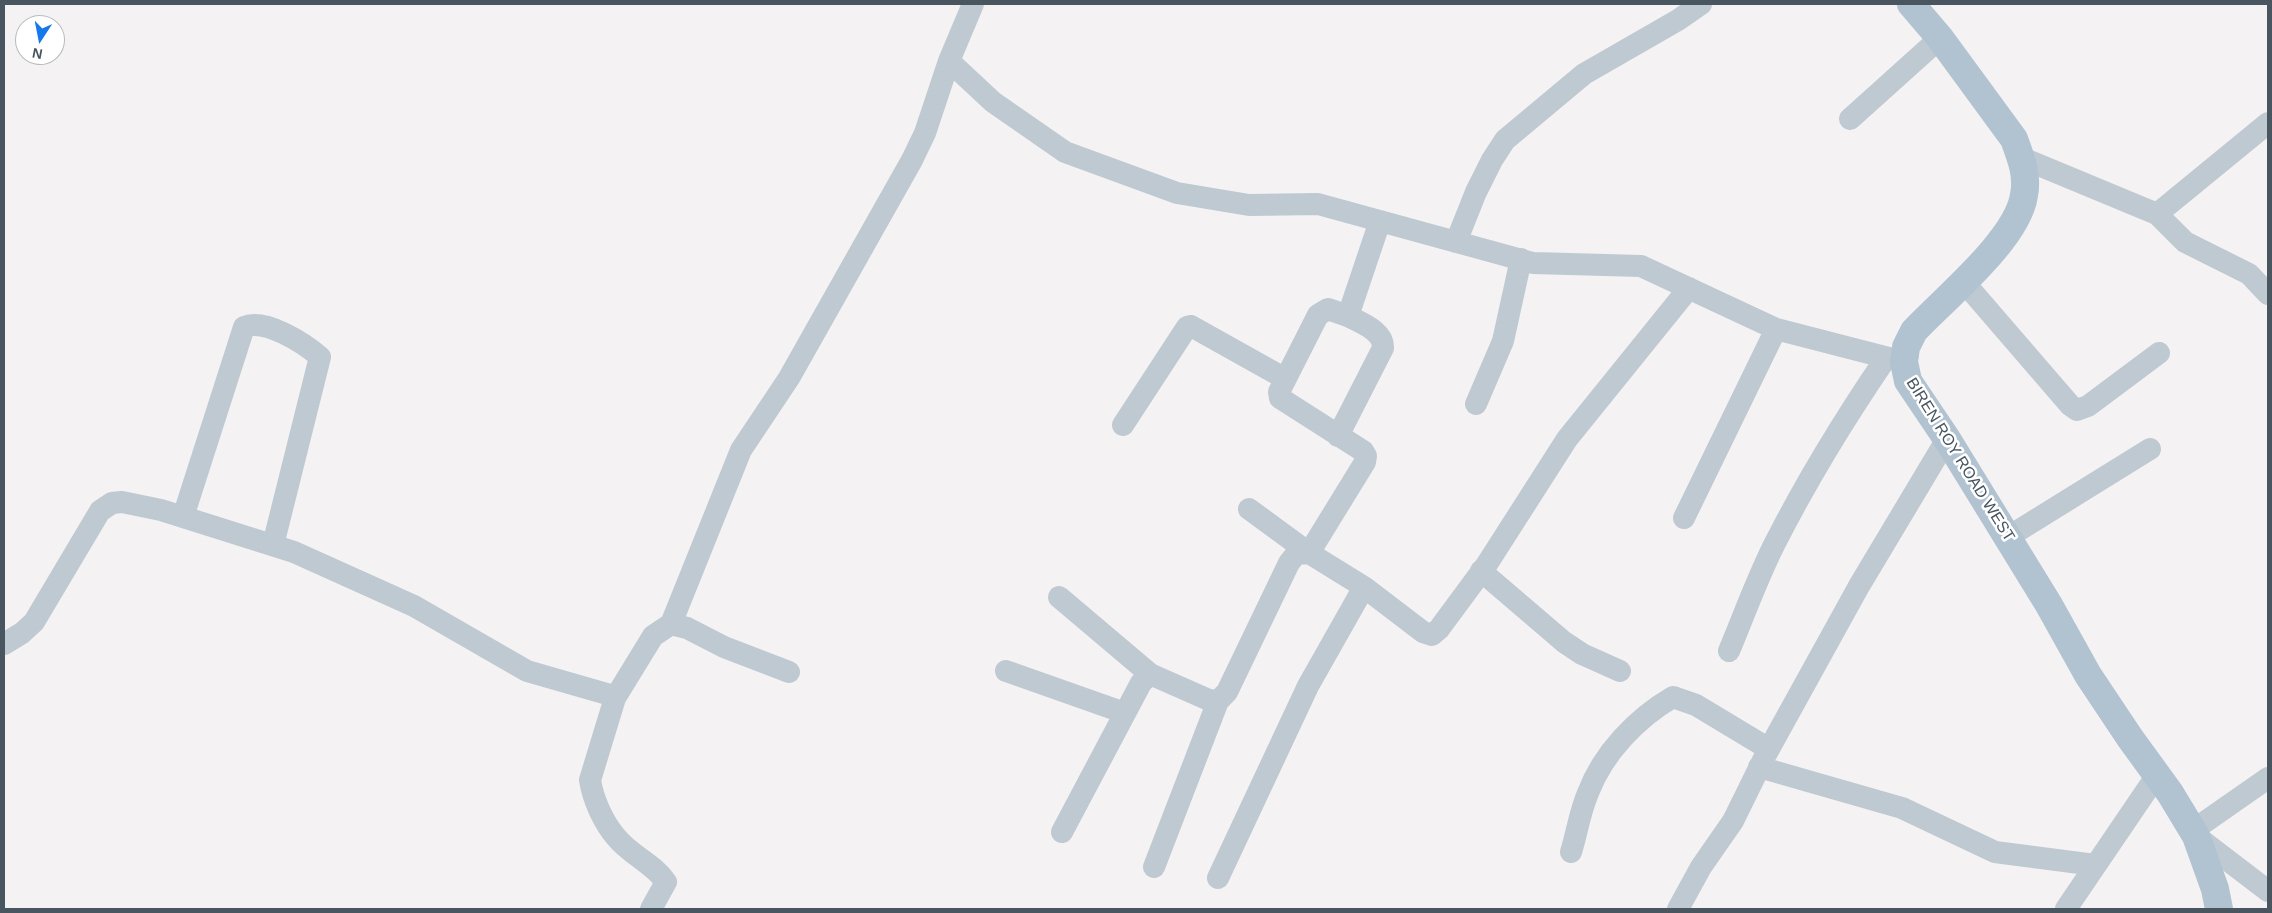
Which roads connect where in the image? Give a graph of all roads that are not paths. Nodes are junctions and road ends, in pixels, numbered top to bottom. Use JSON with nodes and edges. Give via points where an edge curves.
{"nodes":[{"id":1,"x":973,"y":4,"type":"edge"},
{"id":2,"x":1701,"y":4,"type":"edge"},
{"id":3,"x":1911,"y":4,"type":"edge"},
{"id":4,"x":1940,"y":38,"type":"junction"},
{"id":5,"x":949,"y":61,"type":"junction"},
{"id":6,"x":1850,"y":119,"type":"dead end"},
{"id":7,"x":2268,"y":123,"type":"edge"},
{"id":8,"x":2022,"y":158,"type":"junction"},
{"id":9,"x":2157,"y":214,"type":"junction"},
{"id":10,"x":1380,"y":221,"type":"junction"},
{"id":11,"x":1456,"y":242,"type":"junction"},
{"id":12,"x":1521,"y":259,"type":"junction"},
{"id":13,"x":1963,"y":281,"type":"junction"},
{"id":14,"x":1688,"y":288,"type":"junction"},
{"id":15,"x":2268,"y":294,"type":"edge"},
{"id":16,"x":1348,"y":316,"type":"junction"},
{"id":17,"x":1776,"y":329,"type":"junction"},
{"id":18,"x":2159,"y":353,"type":"dead end"},
{"id":19,"x":1895,"y":360,"type":"junction"},
{"id":20,"x":1284,"y":378,"type":"junction"},
{"id":21,"x":1476,"y":404,"type":"dead end"},
{"id":22,"x":1123,"y":425,"type":"dead end"},
{"id":23,"x":1338,"y":436,"type":"junction"},
{"id":24,"x":1947,"y":439,"type":"junction"},
{"id":25,"x":2150,"y":449,"type":"dead end"},
{"id":26,"x":1249,"y":509,"type":"dead end"},
{"id":27,"x":183,"y":517,"type":"junction"},
{"id":28,"x":1684,"y":518,"type":"dead end"},
{"id":29,"x":2008,"y":537,"type":"junction"},
{"id":30,"x":273,"y":545,"type":"junction"},
{"id":31,"x":1309,"y":553,"type":"junction"},
{"id":32,"x":1481,"y":570,"type":"junction"},
{"id":33,"x":1364,"y":587,"type":"junction"},
{"id":34,"x":1059,"y":597,"type":"dead end"},
{"id":35,"x":671,"y":624,"type":"junction"},
{"id":36,"x":4,"y":644,"type":"edge"},
{"id":37,"x":1729,"y":651,"type":"dead end"},
{"id":38,"x":1006,"y":671,"type":"dead end"},
{"id":39,"x":1620,"y":671,"type":"dead end"},
{"id":40,"x":789,"y":672,"type":"dead end"},
{"id":41,"x":1150,"y":674,"type":"junction"},
{"id":42,"x":615,"y":698,"type":"junction"},
{"id":43,"x":1218,"y":701,"type":"junction"},
{"id":44,"x":1126,"y":713,"type":"junction"},
{"id":45,"x":1764,"y":758,"type":"junction"},
{"id":46,"x":2157,"y":775,"type":"junction"},
{"id":47,"x":2268,"y":778,"type":"edge"},
{"id":48,"x":1062,"y":832,"type":"dead end"},
{"id":49,"x":2194,"y":834,"type":"junction"},
{"id":50,"x":1571,"y":852,"type":"dead end"},
{"id":51,"x":2095,"y":865,"type":"junction"},
{"id":52,"x":1154,"y":867,"type":"dead end"},
{"id":53,"x":1218,"y":878,"type":"dead end"},
{"id":54,"x":2268,"y":891,"type":"edge"},
{"id":55,"x":662,"y":904,"type":"edge"},
{"id":56,"x":1678,"y":909,"type":"edge"},
{"id":57,"x":2066,"y":909,"type":"edge"},
{"id":58,"x":2218,"y":909,"type":"edge"}],
"edges":[{"from":1,"to":5,"type":"street"},
{"from":2,"to":11,"type":"street","via":[[1584,74],[1505,140],[1480,184]]},
{"from":3,"to":4,"type":"main road","name":"BIREN ROY ROAD WEST"},
{"from":4,"to":6,"type":"street"},
{"from":4,"to":8,"type":"main road","name":"BIREN ROY ROAD WEST","via":[[2014,139]]},
{"from":5,"to":10,"type":"street","via":[[993,102],[1052,144],[1081,159],[1177,193],[1249,205],[1318,204]]},
{"from":5,"to":35,"type":"street","via":[[925,133],[912,160],[789,378],[740,450]]},
{"from":7,"to":9,"type":"street"},
{"from":8,"to":9,"type":"street"},
{"from":8,"to":13,"type":"main road","name":"BIREN ROY ROAD WEST","via":[[2026,178],[2024,197],[2016,219],[1998,245]]},
{"from":9,"to":15,"type":"street","via":[[2185,242],[2249,274]]},
{"from":10,"to":11,"type":"street"},
{"from":10,"to":16,"type":"street"},
{"from":11,"to":12,"type":"street"},
{"from":12,"to":14,"type":"street","via":[[1553,265],[1629,264],[1647,268]]},
{"from":12,"to":21,"type":"street","via":[[1503,341]]},
{"from":13,"to":18,"type":"street","via":[[2077,410],[2088,406]]},
{"from":13,"to":19,"type":"main road","name":"BIREN ROY ROAD WEST","via":[[1914,331]]},
{"from":14,"to":17,"type":"street"},
{"from":14,"to":32,"type":"street","via":[[1567,439]]},
{"from":16,"to":20,"type":"street","via":[[1328,309],[1318,315]]},
{"from":16,"to":23,"type":"street","via":[[1380,335],[1383,348]]},
{"from":17,"to":19,"type":"street"},
{"from":17,"to":28,"type":"street"},
{"from":19,"to":24,"type":"main road","name":"BIREN ROY ROAD WEST"},
{"from":19,"to":37,"type":"street","via":[[1823,455],[1774,546]]},
{"from":20,"to":22,"type":"street","via":[[1191,326],[1187,327]]},
{"from":20,"to":23,"type":"street","via":[[1278,392],[1280,398]]},
{"from":23,"to":31,"type":"street","via":[[1363,451],[1366,462]]},
{"from":24,"to":29,"type":"main road","name":"BIREN ROY ROAD WEST"},
{"from":24,"to":45,"type":"street","via":[[1859,586]]},
{"from":25,"to":29,"type":"street"},
{"from":26,"to":31,"type":"street"},
{"from":27,"to":30,"type":"street"},
{"from":27,"to":30,"type":"street","via":[[244,327],[252,324],[266,326],[308,346],[320,357]]},
{"from":27,"to":36,"type":"street","via":[[122,502],[105,507],[65,567],[34,622]]},
{"from":29,"to":46,"type":"main road","name":"BIREN ROY ROAD WEST","via":[[2088,675]]},
{"from":30,"to":42,"type":"street","via":[[414,606],[527,671]]},
{"from":31,"to":33,"type":"street"},
{"from":31,"to":43,"type":"street","via":[[1296,554],[1289,563],[1227,692]]},
{"from":32,"to":33,"type":"street","via":[[1432,635],[1422,632]]},
{"from":32,"to":39,"type":"street","via":[[1564,642]]},
{"from":33,"to":53,"type":"street","via":[[1308,686]]},
{"from":34,"to":41,"type":"street"},
{"from":35,"to":40,"type":"street"},
{"from":35,"to":42,"type":"street","via":[[653,636]]},
{"from":38,"to":44,"type":"street"},
{"from":41,"to":43,"type":"street"},
{"from":41,"to":44,"type":"street"},
{"from":42,"to":55,"type":"street","via":[[590,780],[592,793],[616,838],[658,870],[666,882]]},
{"from":43,"to":52,"type":"street"},
{"from":44,"to":48,"type":"street"},
{"from":45,"to":50,"type":"street","via":[[1696,705],[1673,697],[1624,735],[1611,753],[1588,792]]},
{"from":45,"to":51,"type":"street","via":[[1909,811],[1995,852]]},
{"from":45,"to":56,"type":"street","via":[[1733,821],[1701,867]]},
{"from":46,"to":49,"type":"main road","name":"BIREN ROY ROAD WEST"},
{"from":46,"to":51,"type":"street"},
{"from":47,"to":49,"type":"street"},
{"from":49,"to":54,"type":"street"},
{"from":49,"to":58,"type":"main road","name":"BIREN ROY ROAD WEST","via":[[2215,889]]},
{"from":51,"to":57,"type":"street"}]}
